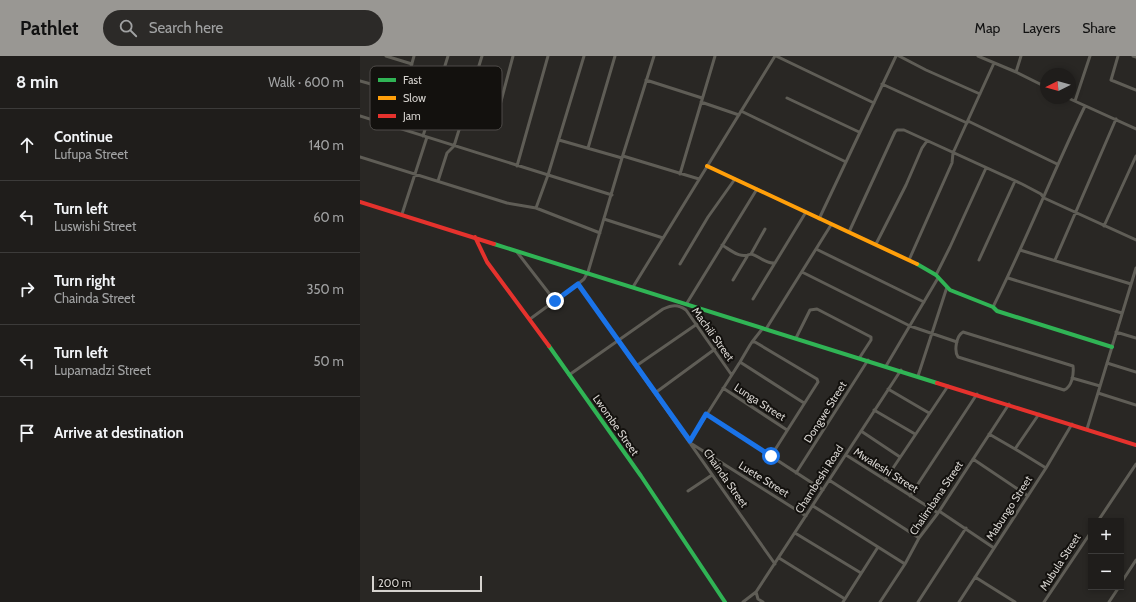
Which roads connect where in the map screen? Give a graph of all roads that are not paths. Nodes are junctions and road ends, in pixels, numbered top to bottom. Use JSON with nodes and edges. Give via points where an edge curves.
{"nodes":[{"id":1,"x":386,"y":56,"type":"edge"},
{"id":2,"x":414,"y":56,"type":"edge"},
{"id":3,"x":448,"y":56,"type":"edge"},
{"id":4,"x":482,"y":56,"type":"edge"},
{"id":5,"x":513,"y":56,"type":"edge"},
{"id":6,"x":548,"y":56,"type":"edge"},
{"id":7,"x":584,"y":56,"type":"edge"},
{"id":8,"x":615,"y":56,"type":"edge"},
{"id":9,"x":654,"y":56,"type":"edge"},
{"id":10,"x":715,"y":56,"type":"edge"},
{"id":11,"x":776,"y":56,"type":"edge"},
{"id":12,"x":898,"y":56,"type":"edge"},
{"id":13,"x":978,"y":56,"type":"edge"},
{"id":14,"x":1021,"y":56,"type":"edge"},
{"id":15,"x":1090,"y":56,"type":"edge"},
{"id":16,"x":1118,"y":56,"type":"edge"},
{"id":17,"x":994,"y":63,"type":"junction"},
{"id":18,"x":412,"y":64,"type":"joint"},
{"id":19,"x":445,"y":66,"type":"edge"},
{"id":20,"x":479,"y":66,"type":"edge"},
{"id":21,"x":1016,"y":72,"type":"junction"},
{"id":22,"x":646,"y":80,"type":"junction"},
{"id":23,"x":360,"y":81,"type":"edge"},
{"id":24,"x":370,"y":84,"type":"edge"},
{"id":25,"x":882,"y":84,"type":"junction"},
{"id":26,"x":1040,"y":84,"type":"edge"},
{"id":27,"x":1136,"y":90,"type":"edge"},
{"id":28,"x":980,"y":94,"type":"junction"},
{"id":29,"x":502,"y":97,"type":"edge"},
{"id":30,"x":788,"y":98,"type":"dead end"},
{"id":31,"x":1076,"y":99,"type":"edge"},
{"id":32,"x":702,"y":100,"type":"junction"},
{"id":33,"x":1076,"y":102,"type":"edge"},
{"id":34,"x":874,"y":103,"type":"junction"},
{"id":35,"x":1085,"y":106,"type":"junction"},
{"id":36,"x":741,"y":111,"type":"junction"},
{"id":37,"x":739,"y":115,"type":"junction"},
{"id":38,"x":360,"y":116,"type":"edge"},
{"id":39,"x":370,"y":119,"type":"edge"},
{"id":40,"x":1116,"y":119,"type":"junction"},
{"id":41,"x":968,"y":122,"type":"junction"},
{"id":42,"x":1136,"y":129,"type":"edge"},
{"id":43,"x":404,"y":130,"type":"edge"},
{"id":44,"x":427,"y":130,"type":"edge"},
{"id":45,"x":459,"y":130,"type":"edge"},
{"id":46,"x":859,"y":132,"type":"junction"},
{"id":47,"x":425,"y":136,"type":"junction"},
{"id":48,"x":559,"y":140,"type":"junction"},
{"id":49,"x":927,"y":141,"type":"junction"},
{"id":50,"x":454,"y":146,"type":"junction"},
{"id":51,"x":588,"y":148,"type":"junction"},
{"id":52,"x":953,"y":153,"type":"junction"},
{"id":53,"x":1136,"y":156,"type":"edge"},
{"id":54,"x":360,"y":157,"type":"edge"},
{"id":55,"x":623,"y":157,"type":"junction"},
{"id":56,"x":846,"y":162,"type":"junction"},
{"id":57,"x":1057,"y":164,"type":"junction"},
{"id":58,"x":517,"y":166,"type":"junction"},
{"id":59,"x":707,"y":166,"type":"junction"},
{"id":60,"x":986,"y":168,"type":"junction"},
{"id":61,"x":416,"y":174,"type":"junction"},
{"id":62,"x":680,"y":174,"type":"junction"},
{"id":63,"x":548,"y":175,"type":"junction"},
{"id":64,"x":699,"y":179,"type":"junction"},
{"id":65,"x":735,"y":179,"type":"junction"},
{"id":66,"x":438,"y":181,"type":"junction"},
{"id":67,"x":1015,"y":181,"type":"junction"},
{"id":68,"x":757,"y":189,"type":"junction"},
{"id":69,"x":612,"y":195,"type":"junction"},
{"id":70,"x":1044,"y":198,"type":"junction"},
{"id":71,"x":360,"y":202,"type":"edge"},
{"id":72,"x":536,"y":208,"type":"junction"},
{"id":73,"x":806,"y":212,"type":"junction"},
{"id":74,"x":1076,"y":212,"type":"junction"},
{"id":75,"x":402,"y":214,"type":"junction"},
{"id":76,"x":604,"y":219,"type":"junction"},
{"id":77,"x":819,"y":219,"type":"junction"},
{"id":78,"x":831,"y":225,"type":"junction"},
{"id":79,"x":1104,"y":226,"type":"junction"},
{"id":80,"x":765,"y":229,"type":"dead end"},
{"id":81,"x":600,"y":232,"type":"junction"},
{"id":82,"x":849,"y":232,"type":"junction"},
{"id":83,"x":475,"y":237,"type":"junction"},
{"id":84,"x":663,"y":238,"type":"junction"},
{"id":85,"x":1136,"y":240,"type":"edge"},
{"id":86,"x":876,"y":244,"type":"junction"},
{"id":87,"x":722,"y":245,"type":"junction"},
{"id":88,"x":816,"y":249,"type":"junction"},
{"id":89,"x":516,"y":250,"type":"junction"},
{"id":90,"x":1020,"y":250,"type":"junction"},
{"id":91,"x":750,"y":255,"type":"junction"},
{"id":92,"x":909,"y":260,"type":"junction"},
{"id":93,"x":979,"y":260,"type":"dead end"},
{"id":94,"x":1055,"y":260,"type":"junction"},
{"id":95,"x":775,"y":263,"type":"junction"},
{"id":96,"x":680,"y":264,"type":"dead end"},
{"id":97,"x":1136,"y":268,"type":"edge"},
{"id":98,"x":588,"y":272,"type":"junction"},
{"id":99,"x":802,"y":272,"type":"junction"},
{"id":100,"x":937,"y":276,"type":"junction"},
{"id":101,"x":1008,"y":278,"type":"junction"},
{"id":102,"x":733,"y":280,"type":"dead end"},
{"id":103,"x":578,"y":284,"type":"junction"},
{"id":104,"x":1131,"y":284,"type":"junction"},
{"id":105,"x":947,"y":286,"type":"junction"},
{"id":106,"x":633,"y":287,"type":"junction"},
{"id":107,"x":753,"y":298,"type":"dead end"},
{"id":108,"x":555,"y":301,"type":"junction"},
{"id":109,"x":924,"y":302,"type":"junction"},
{"id":110,"x":685,"y":303,"type":"junction"},
{"id":111,"x":680,"y":307,"type":"junction"},
{"id":112,"x":993,"y":307,"type":"junction"},
{"id":113,"x":1122,"y":313,"type":"junction"},
{"id":114,"x":530,"y":319,"type":"junction"},
{"id":115,"x":696,"y":324,"type":"junction"},
{"id":116,"x":910,"y":326,"type":"junction"},
{"id":117,"x":764,"y":328,"type":"junction"},
{"id":118,"x":1116,"y":332,"type":"junction"},
{"id":119,"x":932,"y":334,"type":"junction"},
{"id":120,"x":796,"y":338,"type":"junction"},
{"id":121,"x":1136,"y":338,"type":"edge"},
{"id":122,"x":618,"y":341,"type":"junction"},
{"id":123,"x":752,"y":342,"type":"junction"},
{"id":124,"x":957,"y":342,"type":"junction"},
{"id":125,"x":1112,"y":348,"type":"junction"},
{"id":126,"x":715,"y":349,"type":"junction"},
{"id":127,"x":860,"y":357,"type":"junction"},
{"id":128,"x":868,"y":360,"type":"junction"},
{"id":129,"x":740,"y":362,"type":"junction"},
{"id":130,"x":1107,"y":362,"type":"junction"},
{"id":131,"x":636,"y":366,"type":"junction"},
{"id":132,"x":886,"y":366,"type":"junction"},
{"id":133,"x":901,"y":370,"type":"junction"},
{"id":134,"x":1136,"y":372,"type":"edge"},
{"id":135,"x":731,"y":374,"type":"junction"},
{"id":136,"x":569,"y":375,"type":"junction"},
{"id":137,"x":918,"y":376,"type":"junction"},
{"id":138,"x":1072,"y":378,"type":"junction"},
{"id":139,"x":948,"y":386,"type":"junction"},
{"id":140,"x":1100,"y":386,"type":"junction"},
{"id":141,"x":723,"y":388,"type":"junction"},
{"id":142,"x":888,"y":389,"type":"junction"},
{"id":143,"x":654,"y":393,"type":"junction"},
{"id":144,"x":1098,"y":393,"type":"junction"},
{"id":145,"x":977,"y":394,"type":"junction"},
{"id":146,"x":804,"y":403,"type":"junction"},
{"id":147,"x":1008,"y":404,"type":"junction"},
{"id":148,"x":1136,"y":405,"type":"edge"},
{"id":149,"x":874,"y":410,"type":"junction"},
{"id":150,"x":929,"y":413,"type":"junction"},
{"id":151,"x":706,"y":414,"type":"junction"},
{"id":152,"x":1039,"y":414,"type":"junction"},
{"id":153,"x":1072,"y":424,"type":"junction"},
{"id":154,"x":1087,"y":429,"type":"junction"},
{"id":155,"x":787,"y":430,"type":"junction"},
{"id":156,"x":861,"y":431,"type":"junction"},
{"id":157,"x":915,"y":434,"type":"junction"},
{"id":158,"x":989,"y":434,"type":"junction"},
{"id":159,"x":690,"y":442,"type":"junction"},
{"id":160,"x":1136,"y":445,"type":"edge"},
{"id":161,"x":1015,"y":449,"type":"junction"},
{"id":162,"x":846,"y":455,"type":"junction"},
{"id":163,"x":771,"y":456,"type":"junction"},
{"id":164,"x":900,"y":457,"type":"junction"},
{"id":165,"x":973,"y":459,"type":"junction"},
{"id":166,"x":1136,"y":464,"type":"edge"},
{"id":167,"x":1046,"y":468,"type":"junction"},
{"id":168,"x":796,"y":473,"type":"junction"},
{"id":169,"x":712,"y":475,"type":"junction"},
{"id":170,"x":829,"y":480,"type":"junction"},
{"id":171,"x":885,"y":480,"type":"junction"},
{"id":172,"x":823,"y":490,"type":"junction"},
{"id":173,"x":688,"y":491,"type":"dead end"},
{"id":174,"x":910,"y":496,"type":"junction"},
{"id":175,"x":1028,"y":496,"type":"junction"},
{"id":176,"x":813,"y":506,"type":"junction"},
{"id":177,"x":939,"y":512,"type":"junction"},
{"id":178,"x":806,"y":516,"type":"junction"},
{"id":179,"x":1100,"y":518,"type":"edge"},
{"id":180,"x":966,"y":528,"type":"junction"},
{"id":181,"x":795,"y":533,"type":"junction"},
{"id":182,"x":1088,"y":536,"type":"edge"},
{"id":183,"x":919,"y":538,"type":"junction"},
{"id":184,"x":878,"y":547,"type":"junction"},
{"id":185,"x":994,"y":548,"type":"junction"},
{"id":186,"x":779,"y":558,"type":"junction"},
{"id":187,"x":1136,"y":560,"type":"edge"},
{"id":188,"x":775,"y":564,"type":"junction"},
{"id":189,"x":905,"y":564,"type":"junction"},
{"id":190,"x":861,"y":573,"type":"junction"},
{"id":191,"x":975,"y":577,"type":"junction"},
{"id":192,"x":1124,"y":578,"type":"edge"},
{"id":193,"x":1116,"y":590,"type":"edge"},
{"id":194,"x":756,"y":592,"type":"junction"},
{"id":195,"x":844,"y":600,"type":"edge"},
{"id":196,"x":724,"y":602,"type":"edge"},
{"id":197,"x":743,"y":602,"type":"edge"},
{"id":198,"x":763,"y":602,"type":"edge"},
{"id":199,"x":882,"y":602,"type":"edge"},
{"id":200,"x":918,"y":602,"type":"edge"},
{"id":201,"x":959,"y":602,"type":"edge"},
{"id":202,"x":1015,"y":602,"type":"edge"},
{"id":203,"x":1044,"y":602,"type":"edge"},
{"id":204,"x":1109,"y":602,"type":"edge"}],
"edges":[{"from":1,"to":18,"type":"street"},
{"from":2,"to":18,"type":"street"},
{"from":3,"to":19,"type":"street"},
{"from":4,"to":20,"type":"street"},
{"from":5,"to":29,"type":"street"},
{"from":6,"to":58,"type":"street"},
{"from":7,"to":48,"type":"street"},
{"from":8,"to":51,"type":"street"},
{"from":9,"to":22,"type":"street"},
{"from":10,"to":32,"type":"street"},
{"from":11,"to":34,"type":"street"},
{"from":11,"to":36,"type":"street"},
{"from":12,"to":25,"type":"street"},
{"from":12,"to":28,"type":"street"},
{"from":13,"to":17,"type":"street"},
{"from":14,"to":21,"type":"street"},
{"from":15,"to":31,"type":"street"},
{"from":16,"to":27,"type":"street","via":[[1111,80]]},
{"from":17,"to":21,"type":"street"},
{"from":17,"to":28,"type":"street"},
{"from":21,"to":26,"type":"street"},
{"from":22,"to":32,"type":"street"},
{"from":22,"to":55,"type":"street"},
{"from":23,"to":24,"type":"street"},
{"from":25,"to":34,"type":"street"},
{"from":25,"to":41,"type":"street"},
{"from":28,"to":41,"type":"street"},
{"from":30,"to":46,"type":"street"},
{"from":32,"to":37,"type":"street"},
{"from":32,"to":62,"type":"street"},
{"from":33,"to":35,"type":"street"},
{"from":34,"to":46,"type":"street"},
{"from":35,"to":40,"type":"street"},
{"from":35,"to":57,"type":"street"},
{"from":36,"to":37,"type":"street"},
{"from":36,"to":56,"type":"street"},
{"from":37,"to":59,"type":"street"},
{"from":38,"to":39,"type":"street"},
{"from":40,"to":42,"type":"street"},
{"from":40,"to":74,"type":"street"},
{"from":41,"to":52,"type":"street"},
{"from":41,"to":57,"type":"street"},
{"from":43,"to":47,"type":"street"},
{"from":44,"to":47,"type":"street"},
{"from":45,"to":50,"type":"street"},
{"from":46,"to":56,"type":"street"},
{"from":47,"to":50,"type":"street"},
{"from":47,"to":61,"type":"street"},
{"from":48,"to":51,"type":"street"},
{"from":48,"to":63,"type":"street"},
{"from":49,"to":52,"type":"street"},
{"from":49,"to":82,"type":"street","via":[[904,130],[897,130]]},
{"from":49,"to":86,"type":"street"},
{"from":50,"to":58,"type":"street"},
{"from":50,"to":66,"type":"street","via":[[447,153]]},
{"from":51,"to":55,"type":"street"},
{"from":52,"to":60,"type":"street"},
{"from":52,"to":92,"type":"street","via":[[952,163]]},
{"from":53,"to":79,"type":"street"},
{"from":54,"to":61,"type":"street"},
{"from":55,"to":62,"type":"street"},
{"from":55,"to":69,"type":"street"},
{"from":56,"to":77,"type":"street"},
{"from":57,"to":70,"type":"street"},
{"from":58,"to":63,"type":"street"},
{"from":59,"to":64,"type":"street"},
{"from":59,"to":65,"type":"street"},
{"from":60,"to":67,"type":"street"},
{"from":60,"to":100,"type":"street"},
{"from":61,"to":66,"type":"street"},
{"from":61,"to":75,"type":"street"},
{"from":62,"to":64,"type":"street"},
{"from":63,"to":69,"type":"street"},
{"from":63,"to":72,"type":"street"},
{"from":64,"to":84,"type":"street"},
{"from":65,"to":68,"type":"street"},
{"from":65,"to":96,"type":"street","via":[[708,217]]},
{"from":66,"to":72,"type":"street","via":[[507,203]]},
{"from":67,"to":70,"type":"street"},
{"from":67,"to":93,"type":"street"},
{"from":68,"to":73,"type":"street"},
{"from":68,"to":87,"type":"street"},
{"from":69,"to":76,"type":"street"},
{"from":70,"to":74,"type":"street"},
{"from":70,"to":90,"type":"street"},
{"from":71,"to":75,"type":"street"},
{"from":72,"to":81,"type":"street"},
{"from":73,"to":77,"type":"street"},
{"from":73,"to":95,"type":"street"},
{"from":74,"to":79,"type":"street"},
{"from":74,"to":94,"type":"street"},
{"from":75,"to":83,"type":"street"},
{"from":76,"to":81,"type":"street"},
{"from":76,"to":84,"type":"street"},
{"from":77,"to":78,"type":"street"},
{"from":78,"to":82,"type":"street"},
{"from":78,"to":88,"type":"street"},
{"from":79,"to":85,"type":"street"},
{"from":80,"to":91,"type":"street"},
{"from":81,"to":98,"type":"street"},
{"from":82,"to":86,"type":"street"},
{"from":83,"to":89,"type":"street"},
{"from":83,"to":114,"type":"street","name":"Lwombe Street","via":[[487,262]]},
{"from":84,"to":106,"type":"street"},
{"from":86,"to":92,"type":"street"},
{"from":87,"to":91,"type":"street","via":[[741,256]]},
{"from":87,"to":110,"type":"street"},
{"from":88,"to":99,"type":"street"},
{"from":88,"to":109,"type":"street"},
{"from":89,"to":98,"type":"street"},
{"from":89,"to":108,"type":"street"},
{"from":90,"to":94,"type":"street"},
{"from":90,"to":101,"type":"street"},
{"from":91,"to":95,"type":"street","via":[[754,254]]},
{"from":91,"to":102,"type":"street"},
{"from":92,"to":100,"type":"street"},
{"from":94,"to":104,"type":"street"},
{"from":95,"to":107,"type":"street"},
{"from":97,"to":104,"type":"street"},
{"from":98,"to":103,"type":"street"},
{"from":98,"to":106,"type":"street"},
{"from":99,"to":116,"type":"street"},
{"from":99,"to":117,"type":"street"},
{"from":100,"to":105,"type":"street"},
{"from":100,"to":109,"type":"street"},
{"from":101,"to":112,"type":"street"},
{"from":101,"to":113,"type":"street"},
{"from":103,"to":108,"type":"street"},
{"from":103,"to":122,"type":"street","name":"Chainda Street"},
{"from":104,"to":113,"type":"street"},
{"from":105,"to":112,"type":"street","via":[[950,290]]},
{"from":105,"to":119,"type":"street"},
{"from":106,"to":110,"type":"street"},
{"from":108,"to":114,"type":"street"},
{"from":109,"to":116,"type":"street"},
{"from":110,"to":111,"type":"street"},
{"from":110,"to":117,"type":"street"},
{"from":111,"to":115,"type":"street","name":"Machili Street","via":[[686,310]]},
{"from":111,"to":122,"type":"street","via":[[672,305],[663,309]]},
{"from":112,"to":125,"type":"street","via":[[1007,315]]},
{"from":113,"to":118,"type":"street"},
{"from":114,"to":136,"type":"street","name":"Lwombe Street"},
{"from":115,"to":126,"type":"street","name":"Machili Street"},
{"from":115,"to":131,"type":"street"},
{"from":116,"to":119,"type":"street"},
{"from":116,"to":132,"type":"street"},
{"from":117,"to":120,"type":"street"},
{"from":117,"to":123,"type":"street"},
{"from":118,"to":121,"type":"street"},
{"from":118,"to":125,"type":"street"},
{"from":119,"to":124,"type":"street"},
{"from":119,"to":137,"type":"street"},
{"from":120,"to":127,"type":"street"},
{"from":120,"to":127,"type":"street","via":[[810,310],[817,309],[871,337]]},
{"from":122,"to":131,"type":"street","name":"Chainda Street"},
{"from":122,"to":136,"type":"street"},
{"from":123,"to":129,"type":"street"},
{"from":123,"to":146,"type":"street","via":[[759,343],[817,379],[818,382]]},
{"from":124,"to":138,"type":"street","via":[[960,333],[963,332],[1073,366]]},
{"from":124,"to":138,"type":"street","via":[[958,357],[991,368],[1064,390]]},
{"from":125,"to":130,"type":"street"},
{"from":126,"to":135,"type":"street","name":"Machili Street"},
{"from":126,"to":143,"type":"street"},
{"from":127,"to":128,"type":"street"},
{"from":128,"to":132,"type":"street"},
{"from":128,"to":168,"type":"street","name":"Dongwe Street"},
{"from":129,"to":135,"type":"street"},
{"from":129,"to":146,"type":"street"},
{"from":130,"to":134,"type":"street"},
{"from":130,"to":140,"type":"street"},
{"from":131,"to":143,"type":"street","name":"Chainda Street"},
{"from":132,"to":133,"type":"street"},
{"from":133,"to":137,"type":"street"},
{"from":133,"to":142,"type":"street","name":"Chambeshi Road"},
{"from":135,"to":141,"type":"street"},
{"from":136,"to":196,"type":"street","name":"Lwombe Street","via":[[641,476]]},
{"from":137,"to":139,"type":"street"},
{"from":138,"to":140,"type":"street"},
{"from":139,"to":145,"type":"street"},
{"from":139,"to":150,"type":"street"},
{"from":140,"to":144,"type":"street"},
{"from":141,"to":151,"type":"street"},
{"from":141,"to":155,"type":"street","name":"Lunga Street"},
{"from":142,"to":149,"type":"street","name":"Chambeshi Road"},
{"from":142,"to":150,"type":"street"},
{"from":143,"to":159,"type":"street","name":"Chainda Street"},
{"from":144,"to":148,"type":"street"},
{"from":144,"to":154,"type":"street"},
{"from":145,"to":147,"type":"street"},
{"from":145,"to":174,"type":"street"},
{"from":146,"to":155,"type":"street"},
{"from":147,"to":152,"type":"street"},
{"from":147,"to":158,"type":"street","name":"Chalimbana Street"},
{"from":149,"to":156,"type":"street","name":"Chambeshi Road"},
{"from":149,"to":157,"type":"street"},
{"from":150,"to":157,"type":"street"},
{"from":151,"to":159,"type":"street"},
{"from":151,"to":163,"type":"street"},
{"from":152,"to":153,"type":"street"},
{"from":152,"to":161,"type":"street"},
{"from":153,"to":154,"type":"street"},
{"from":153,"to":167,"type":"street","name":"Mabungo Street"},
{"from":154,"to":160,"type":"street"},
{"from":155,"to":163,"type":"street"},
{"from":156,"to":162,"type":"street","name":"Chambeshi Road"},
{"from":156,"to":164,"type":"street"},
{"from":157,"to":164,"type":"street"},
{"from":158,"to":161,"type":"street"},
{"from":158,"to":165,"type":"street","name":"Chalimbana Street"},
{"from":159,"to":169,"type":"street","name":"Chainda Street"},
{"from":159,"to":178,"type":"street","name":"Luete Street"},
{"from":161,"to":167,"type":"street"},
{"from":162,"to":170,"type":"street","name":"Chambeshi Road"},
{"from":162,"to":171,"type":"street","name":"Mwaleshi Street"},
{"from":163,"to":168,"type":"street"},
{"from":164,"to":171,"type":"street"},
{"from":165,"to":175,"type":"street"},
{"from":165,"to":177,"type":"street","name":"Chalimbana Street"},
{"from":166,"to":179,"type":"street"},
{"from":167,"to":175,"type":"street","name":"Mabungo Street"},
{"from":168,"to":172,"type":"street"},
{"from":169,"to":173,"type":"street"},
{"from":169,"to":188,"type":"street","name":"Chainda Street"},
{"from":170,"to":172,"type":"street","name":"Chambeshi Road"},
{"from":170,"to":183,"type":"street"},
{"from":171,"to":174,"type":"street","name":"Mwaleshi Street"},
{"from":172,"to":176,"type":"street","name":"Chambeshi Road"},
{"from":174,"to":177,"type":"street","name":"Mwaleshi Street"},
{"from":175,"to":185,"type":"street","name":"Mabungo Street"},
{"from":176,"to":178,"type":"street","name":"Chambeshi Road"},
{"from":176,"to":184,"type":"street"},
{"from":177,"to":180,"type":"street","name":"Mwaleshi Street"},
{"from":177,"to":183,"type":"street","name":"Chalimbana Street"},
{"from":178,"to":181,"type":"street","name":"Chambeshi Road"},
{"from":180,"to":185,"type":"street","name":"Mwaleshi Street"},
{"from":180,"to":200,"type":"street"},
{"from":181,"to":186,"type":"street","name":"Chambeshi Road"},
{"from":181,"to":190,"type":"street"},
{"from":182,"to":203,"type":"street","name":"Mubula Street"},
{"from":183,"to":189,"type":"street","name":"Chalimbana Street"},
{"from":184,"to":189,"type":"street"},
{"from":184,"to":190,"type":"street"},
{"from":185,"to":191,"type":"street","name":"Mabungo Street"},
{"from":186,"to":188,"type":"street","name":"Chambeshi Road"},
{"from":186,"to":195,"type":"street"},
{"from":187,"to":192,"type":"street"},
{"from":188,"to":194,"type":"street","name":"Chambeshi Road"},
{"from":189,"to":199,"type":"street","name":"Chalimbana Street"},
{"from":190,"to":195,"type":"street"},
{"from":191,"to":201,"type":"street","name":"Mabungo Street"},
{"from":191,"to":202,"type":"street"},
{"from":193,"to":204,"type":"street"},
{"from":194,"to":197,"type":"street","name":"Chambeshi Road"},
{"from":194,"to":198,"type":"street","via":[[758,599]]}]}
